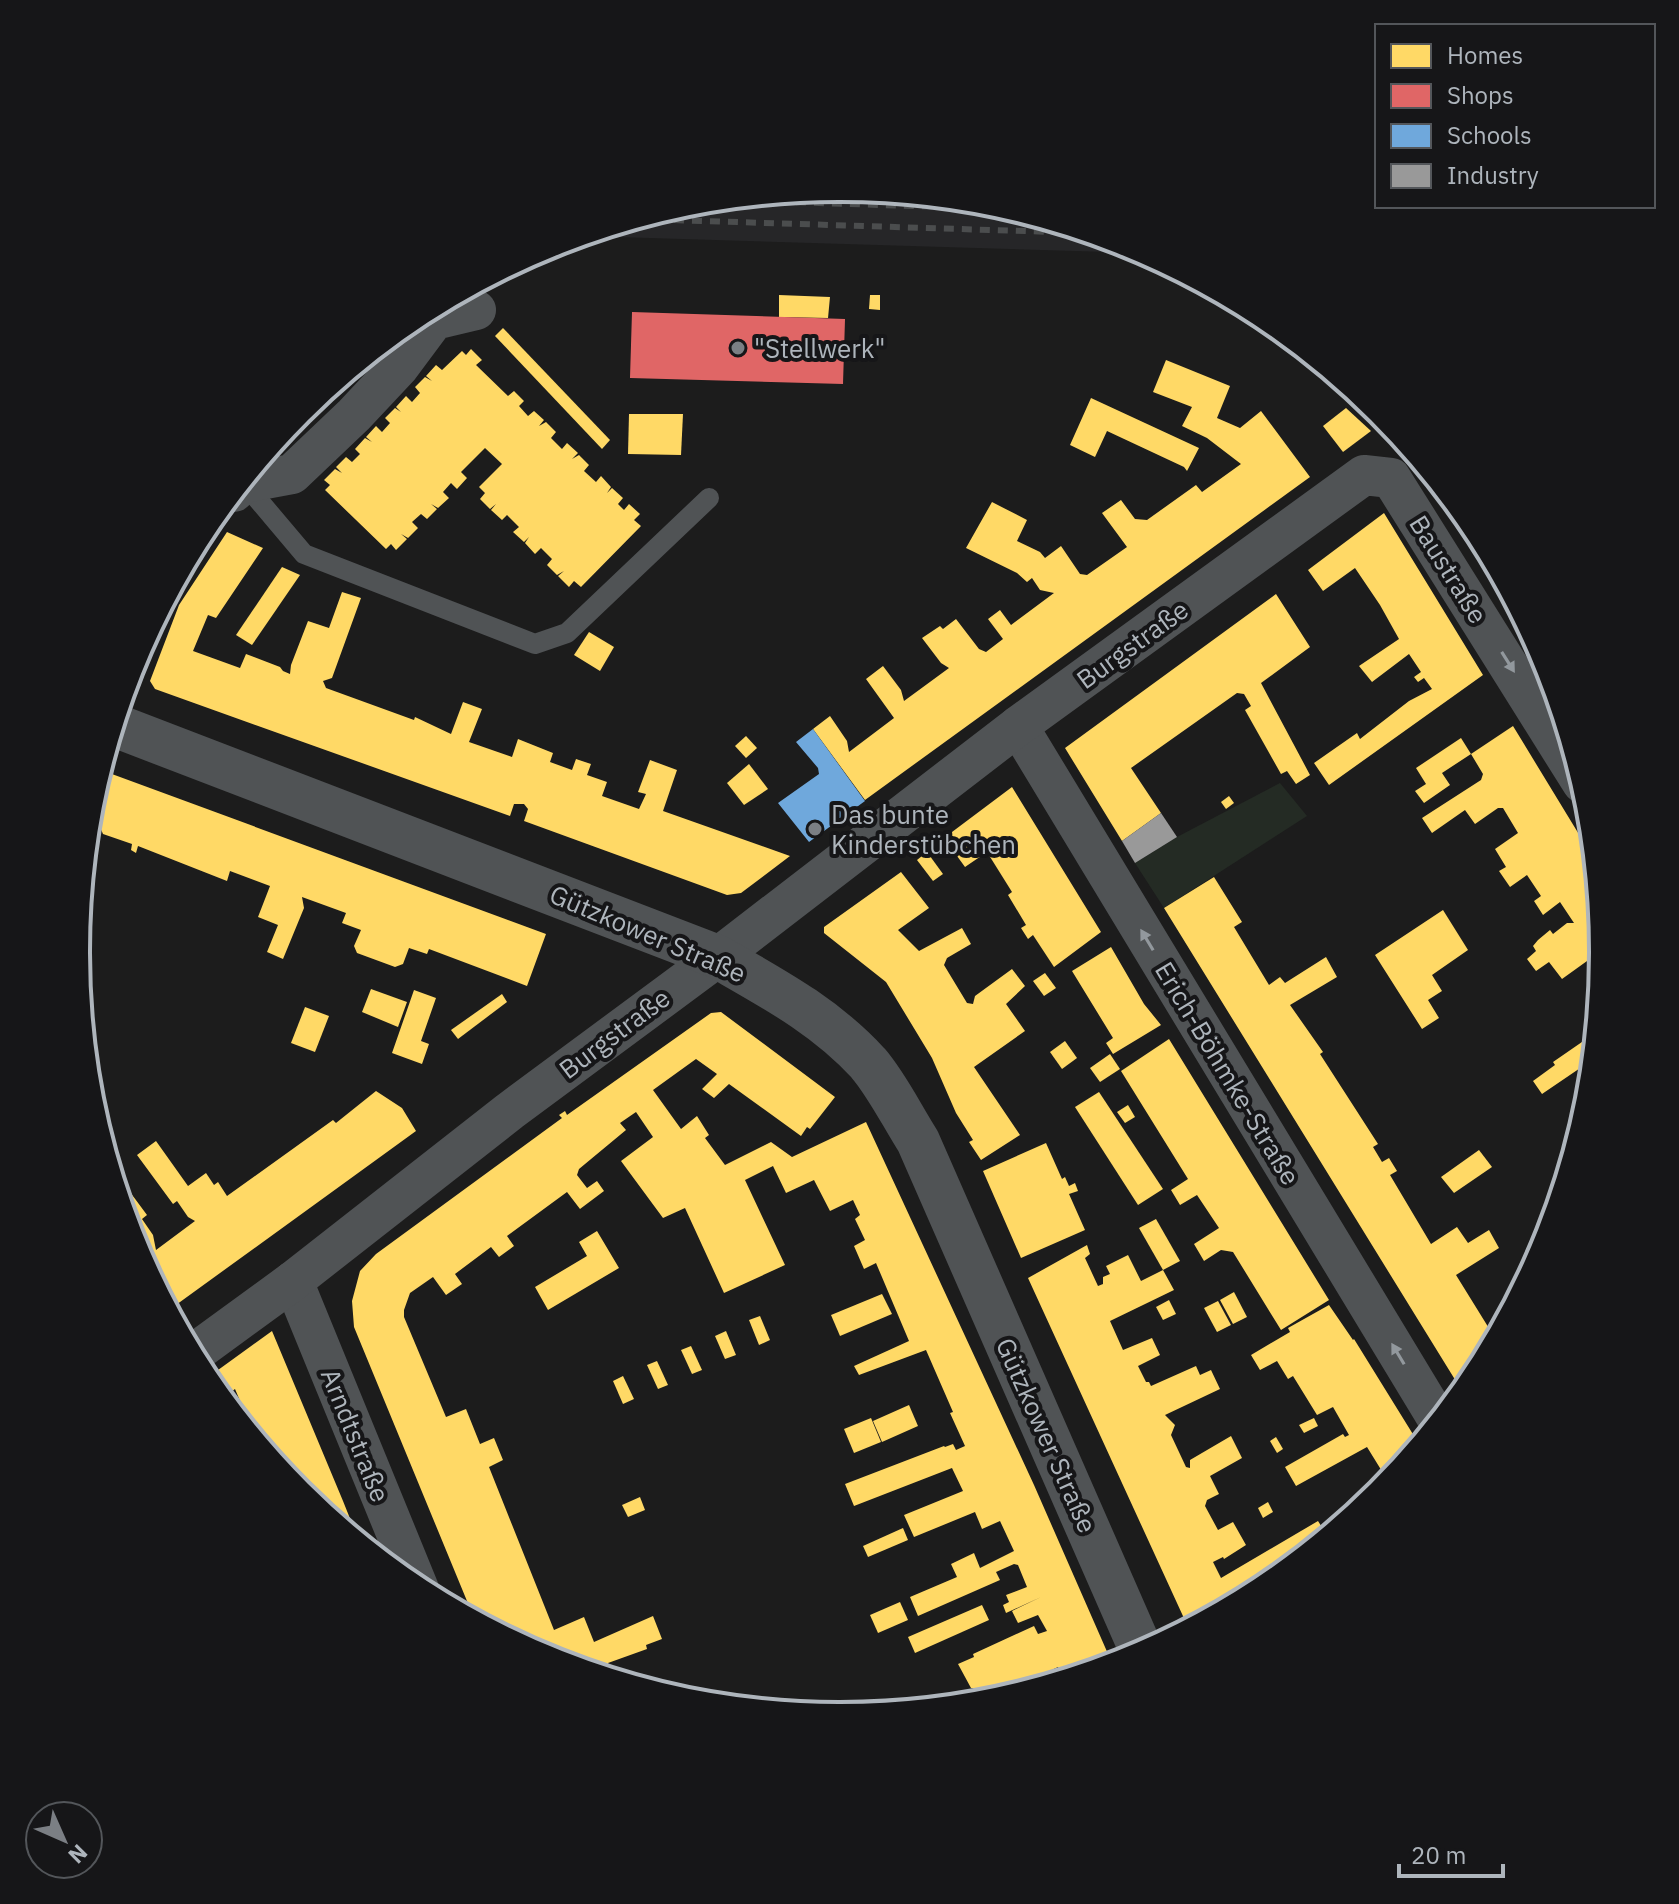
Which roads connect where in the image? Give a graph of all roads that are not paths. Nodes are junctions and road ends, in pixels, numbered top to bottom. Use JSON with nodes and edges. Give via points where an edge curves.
{"nodes":[{"id":1,"x":476,"y":310,"type":"dead end"},
{"id":2,"x":440,"y":319,"type":"edge"},
{"id":3,"x":431,"y":324,"type":"edge"},
{"id":4,"x":1391,"y":478,"type":"joint"},
{"id":5,"x":256,"y":483,"type":"edge"},
{"id":6,"x":246,"y":494,"type":"edge"},
{"id":7,"x":709,"y":498,"type":"dead end"},
{"id":8,"x":1018,"y":726,"type":"junction"},
{"id":9,"x":125,"y":729,"type":"edge"},
{"id":10,"x":1560,"y":748,"type":"edge"},
{"id":11,"x":718,"y":957,"type":"junction"},
{"id":12,"x":293,"y":1281,"type":"junction"},
{"id":13,"x":203,"y":1347,"type":"edge"},
{"id":14,"x":1432,"y":1410,"type":"edge"},
{"id":15,"x":409,"y":1565,"type":"edge"},
{"id":16,"x":1136,"y":1639,"type":"edge"}],
"edges":[{"from":1,"to":2,"type":"street"},
{"from":3,"to":5,"type":"street","via":[[354,415],[292,474]]},
{"from":4,"to":8,"type":"street","name":"Burgstraße","via":[[1364,475]]},
{"from":4,"to":10,"type":"street","name":"Baustraße","one_way":true},
{"from":6,"to":7,"type":"lane","via":[[304,554],[535,644],[567,633]]},
{"from":8,"to":11,"type":"street","name":"Burgstraße"},
{"from":14,"to":8,"type":"street","name":"Erich-Böhmke-Straße","one_way":true},
{"from":9,"to":11,"type":"street","name":"Gützkower Straße"},
{"from":11,"to":12,"type":"street","name":"Burgstraße"},
{"from":11,"to":16,"type":"street","name":"Gützkower Straße","via":[[799,1003],[837,1033],[870,1065],[918,1141]]},
{"from":12,"to":13,"type":"street","name":"Burgstraße"},
{"from":12,"to":15,"type":"street","name":"Arndtstraße"}]}
